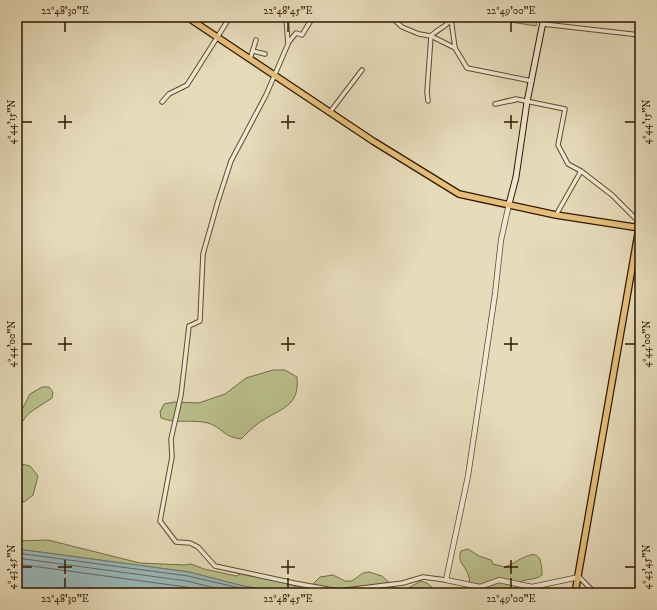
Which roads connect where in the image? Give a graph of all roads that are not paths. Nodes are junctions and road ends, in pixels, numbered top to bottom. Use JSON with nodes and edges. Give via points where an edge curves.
{"nodes":[{"id":1,"x":187,"y":17,"type":"edge"},
{"id":2,"x":230,"y":17,"type":"edge"},
{"id":3,"x":286,"y":17,"type":"edge"},
{"id":4,"x":313,"y":17,"type":"edge"},
{"id":5,"x":391,"y":17,"type":"edge"},
{"id":6,"x":544,"y":17,"type":"edge"},
{"id":7,"x":451,"y":18,"type":"edge"},
{"id":8,"x":543,"y":24,"type":"junction"},
{"id":9,"x":640,"y":35,"type":"edge"},
{"id":10,"x":431,"y":36,"type":"junction"},
{"id":11,"x":216,"y":37,"type":"junction"},
{"id":12,"x":256,"y":40,"type":"dead end"},
{"id":13,"x":288,"y":44,"type":"junction"},
{"id":14,"x":455,"y":48,"type":"junction"},
{"id":15,"x":253,"y":51,"type":"junction"},
{"id":16,"x":265,"y":54,"type":"dead end"},
{"id":17,"x":250,"y":60,"type":"junction"},
{"id":18,"x":362,"y":70,"type":"dead end"},
{"id":19,"x":275,"y":75,"type":"junction"},
{"id":20,"x":532,"y":81,"type":"junction"},
{"id":21,"x":515,"y":100,"type":"dead end"},
{"id":22,"x":428,"y":101,"type":"dead end"},
{"id":23,"x":162,"y":102,"type":"dead end"},
{"id":24,"x":527,"y":102,"type":"junction"},
{"id":25,"x":330,"y":112,"type":"junction"},
{"id":26,"x":581,"y":171,"type":"junction"},
{"id":27,"x":510,"y":204,"type":"junction"},
{"id":28,"x":556,"y":215,"type":"junction"},
{"id":29,"x":640,"y":225,"type":"edge"},
{"id":30,"x":579,"y":577,"type":"junction"},
{"id":31,"x":446,"y":580,"type":"junction"},
{"id":32,"x":575,"y":593,"type":"edge"},
{"id":33,"x":595,"y":593,"type":"edge"}],
"edges":[{"from":1,"to":11,"type":"main road"},
{"from":2,"to":11,"type":"street"},
{"from":3,"to":13,"type":"street"},
{"from":4,"to":13,"type":"street","via":[[302,35],[296,33]]},
{"from":5,"to":10,"type":"street","via":[[402,27]]},
{"from":6,"to":8,"type":"main road"},
{"from":7,"to":10,"type":"street","via":[[448,24]]},
{"from":7,"to":14,"type":"street"},
{"from":8,"to":9,"type":"street"},
{"from":8,"to":20,"type":"main road"},
{"from":10,"to":14,"type":"street"},
{"from":10,"to":22,"type":"street"},
{"from":11,"to":17,"type":"main road"},
{"from":11,"to":23,"type":"street","via":[[187,85],[169,94]]},
{"from":12,"to":15,"type":"street"},
{"from":13,"to":19,"type":"street"},
{"from":14,"to":20,"type":"street","via":[[467,68]]},
{"from":15,"to":16,"type":"street"},
{"from":15,"to":17,"type":"street"},
{"from":17,"to":19,"type":"main road"},
{"from":18,"to":25,"type":"street"},
{"from":19,"to":25,"type":"main road"},
{"from":19,"to":31,"type":"street","via":[[231,161],[203,254],[200,321],[188,326],[181,394],[171,439],[172,457],[160,521],[176,542],[198,546],[215,566],[294,583],[338,591],[403,583],[422,577]]},
{"from":20,"to":24,"type":"main road"},
{"from":21,"to":24,"type":"street","via":[[495,104],[516,100]]},
{"from":24,"to":26,"type":"street","via":[[565,109],[558,145],[568,164]]},
{"from":24,"to":27,"type":"main road"},
{"from":25,"to":27,"type":"main road","via":[[458,194]]},
{"from":26,"to":28,"type":"street"},
{"from":26,"to":29,"type":"street","via":[[612,195]]},
{"from":27,"to":28,"type":"main road"},
{"from":27,"to":31,"type":"street","via":[[501,240],[496,294],[468,476]]},
{"from":28,"to":29,"type":"main road"},
{"from":29,"to":30,"type":"main road"},
{"from":30,"to":31,"type":"street","via":[[532,587],[499,580],[480,587]]},
{"from":30,"to":32,"type":"main road"},
{"from":30,"to":33,"type":"street"}]}
